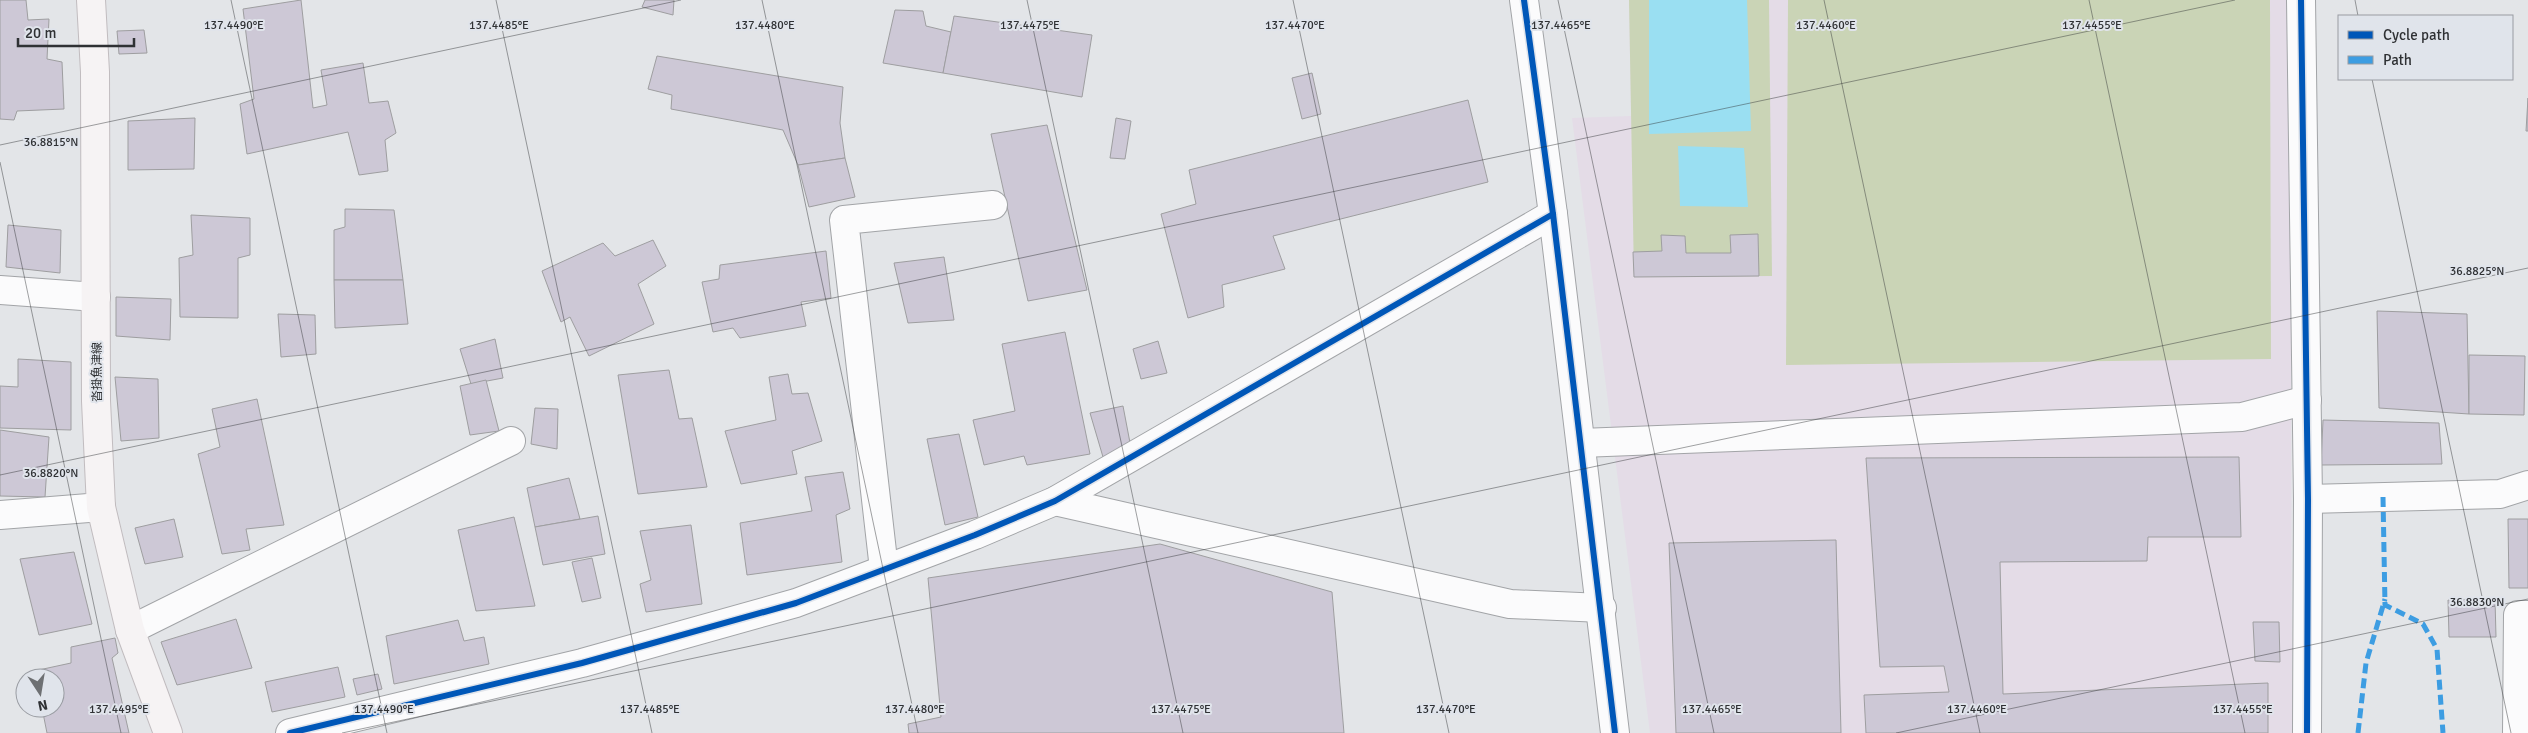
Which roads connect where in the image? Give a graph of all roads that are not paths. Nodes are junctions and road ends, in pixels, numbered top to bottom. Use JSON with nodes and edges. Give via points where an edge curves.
{"nodes":[{"id":1,"x":91,"y":0,"type":"edge"},
{"id":2,"x":1524,"y":0,"type":"edge"},
{"id":3,"x":2301,"y":0,"type":"edge"},
{"id":4,"x":993,"y":205,"type":"dead end"},
{"id":5,"x":1553,"y":214,"type":"junction"},
{"id":6,"x":0,"y":290,"type":"edge"},
{"id":7,"x":96,"y":297,"type":"junction"},
{"id":8,"x":2306,"y":400,"type":"junction"},
{"id":9,"x":511,"y":441,"type":"dead end"},
{"id":10,"x":1581,"y":443,"type":"junction"},
{"id":11,"x":2528,"y":485,"type":"edge"},
{"id":12,"x":2308,"y":499,"type":"junction"},
{"id":13,"x":1055,"y":501,"type":"junction"},
{"id":14,"x":101,"y":507,"type":"junction"},
{"id":15,"x":0,"y":515,"type":"edge"},
{"id":16,"x":884,"y":570,"type":"junction"},
{"id":17,"x":1602,"y":608,"type":"junction"},
{"id":18,"x":2528,"y":615,"type":"edge"},
{"id":19,"x":130,"y":630,"type":"junction"},
{"id":20,"x":168,"y":733,"type":"edge"},
{"id":21,"x":290,"y":733,"type":"edge"},
{"id":22,"x":1615,"y":733,"type":"edge"},
{"id":23,"x":2308,"y":733,"type":"edge"},
{"id":24,"x":2517,"y":733,"type":"edge"}],
"edges":[{"from":1,"to":7,"type":"main road","name":"沓掛魚津線","via":[[95,72]]},
{"from":2,"to":5,"type":"street"},
{"from":3,"to":8,"type":"street"},
{"from":4,"to":16,"type":"street","via":[[844,220]]},
{"from":5,"to":10,"type":"street"},
{"from":5,"to":13,"type":"street"},
{"from":6,"to":7,"type":"street"},
{"from":7,"to":14,"type":"main road","name":"沓掛魚津線"},
{"from":8,"to":10,"type":"street","via":[[2242,417]]},
{"from":8,"to":12,"type":"street"},
{"from":9,"to":19,"type":"street"},
{"from":10,"to":17,"type":"street"},
{"from":11,"to":12,"type":"street","via":[[2500,494]]},
{"from":12,"to":23,"type":"street"},
{"from":13,"to":16,"type":"street"},
{"from":13,"to":17,"type":"street","via":[[1510,604]]},
{"from":14,"to":15,"type":"street"},
{"from":14,"to":19,"type":"main road","name":"沓掛魚津線"},
{"from":16,"to":21,"type":"street","via":[[796,603],[582,663]]},
{"from":17,"to":22,"type":"street"},
{"from":18,"to":24,"type":"street","via":[[2518,615]]},
{"from":19,"to":20,"type":"main road","name":"沓掛魚津線"}]}
